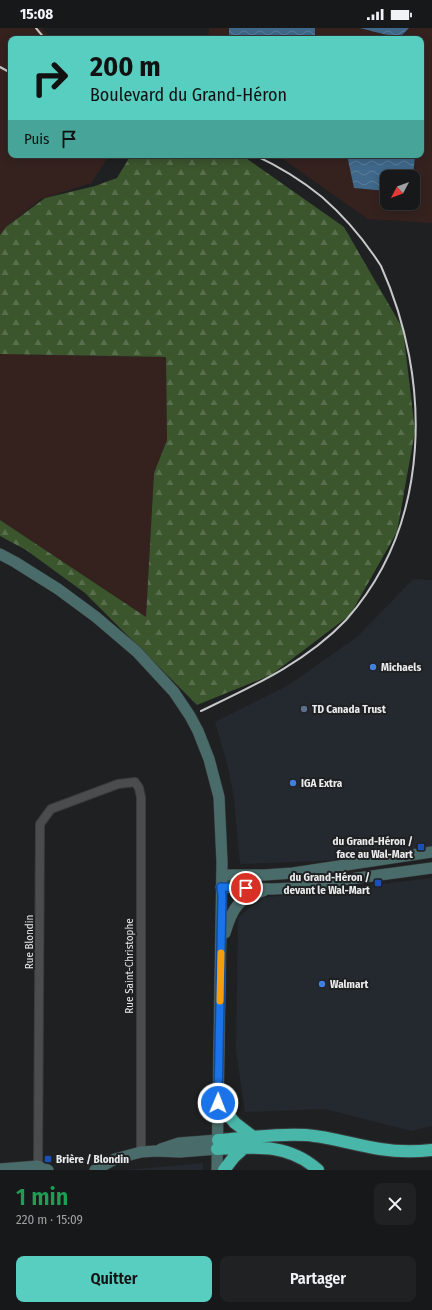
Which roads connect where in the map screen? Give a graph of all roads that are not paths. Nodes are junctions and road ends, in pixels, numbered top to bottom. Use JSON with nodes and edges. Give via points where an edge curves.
{"nodes":[{"id":1,"x":0,"y":554,"type":"edge"},
{"id":2,"x":135,"y":782,"type":"joint"},
{"id":3,"x":432,"y":852,"type":"edge"},
{"id":4,"x":432,"y":868,"type":"edge"},
{"id":5,"x":222,"y":881,"type":"junction"},
{"id":6,"x":272,"y":889,"type":"junction"},
{"id":7,"x":221,"y":943,"type":"junction"},
{"id":8,"x":218,"y":1103,"type":"junction"},
{"id":9,"x":252,"y":1136,"type":"junction"},
{"id":10,"x":217,"y":1145,"type":"junction"},
{"id":11,"x":244,"y":1148,"type":"junction"},
{"id":12,"x":432,"y":1150,"type":"edge"},
{"id":13,"x":141,"y":1152,"type":"junction"},
{"id":14,"x":43,"y":1168,"type":"edge"},
{"id":15,"x":0,"y":1169,"type":"edge"},
{"id":16,"x":95,"y":1170,"type":"edge"},
{"id":17,"x":218,"y":1170,"type":"edge"},
{"id":18,"x":224,"y":1170,"type":"edge"},
{"id":19,"x":318,"y":1170,"type":"edge"}],
"edges":[{"from":1,"to":5,"type":"street","via":[[58,589],[96,617],[137,652],[174,692],[198,731],[219,797]]},
{"from":2,"to":13,"type":"street","name":"Rue Saint-Christophe","via":[[140,797]]},
{"from":2,"to":14,"type":"street","name":"Rue Blondin","via":[[118,784],[51,809],[40,824]]},
{"from":3,"to":5,"type":"street"},
{"from":4,"to":6,"type":"street"},
{"from":5,"to":6,"type":"street"},
{"from":5,"to":7,"type":"street"},
{"from":6,"to":7,"type":"street","via":[[247,897],[234,908]]},
{"from":7,"to":8,"type":"street"},
{"from":8,"to":9,"type":"highway","via":[[235,1123]]},
{"from":8,"to":10,"type":"street"},
{"from":9,"to":10,"type":"highway"},
{"from":9,"to":12,"type":"highway","via":[[306,1135],[387,1150]]},
{"from":10,"to":11,"type":"highway"},
{"from":10,"to":13,"type":"street","via":[[180,1152]]},
{"from":10,"to":17,"type":"street"},
{"from":11,"to":18,"type":"highway"},
{"from":11,"to":19,"type":"highway","via":[[286,1151],[302,1158]]},
{"from":13,"to":16,"type":"street","via":[[115,1159]]},
{"from":14,"to":15,"type":"street"}]}
